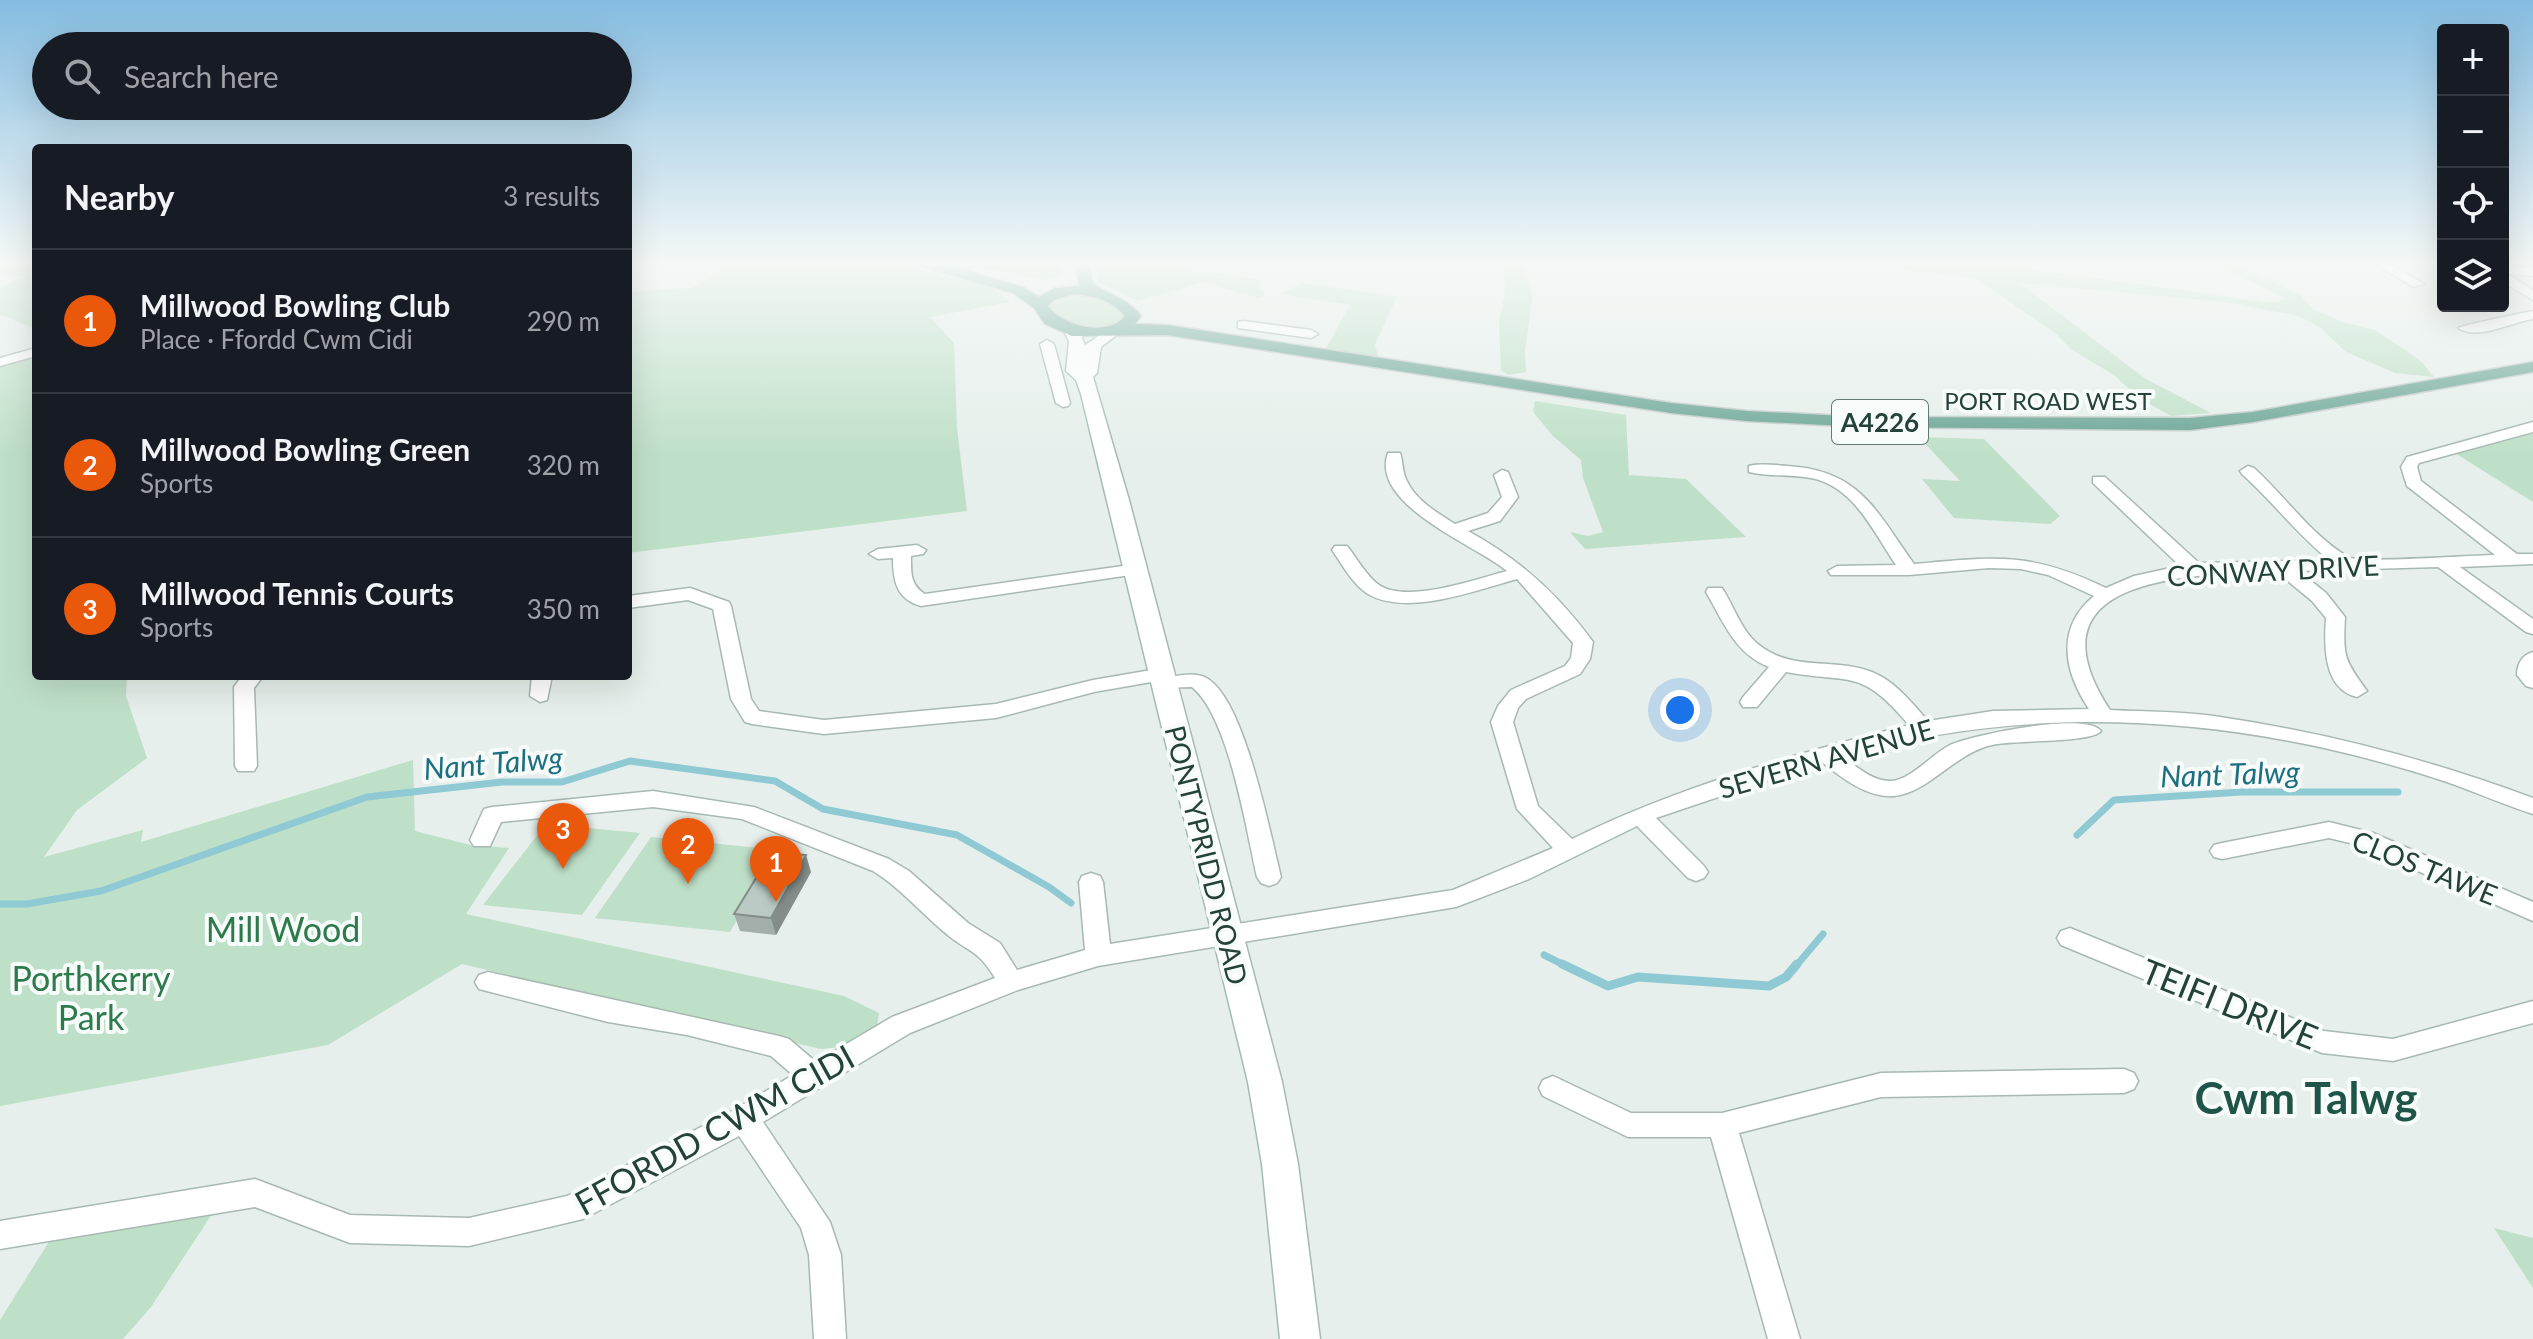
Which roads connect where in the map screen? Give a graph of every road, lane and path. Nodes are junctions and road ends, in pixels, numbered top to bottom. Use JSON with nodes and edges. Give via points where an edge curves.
{"nodes":[{"id":1,"x":1065,"y":327,"type":"edge"},
{"id":2,"x":1179,"y":327,"type":"edge"},
{"id":3,"x":1241,"y":327,"type":"edge"},
{"id":4,"x":1262,"y":327,"type":"edge"},
{"id":5,"x":2488,"y":327,"type":"edge"},
{"id":6,"x":2465,"y":328,"type":"dead end"},
{"id":7,"x":1117,"y":329,"type":"junction"},
{"id":8,"x":1072,"y":331,"type":"junction"},
{"id":9,"x":1311,"y":334,"type":"dead end"},
{"id":10,"x":1228,"y":341,"type":"junction"},
{"id":11,"x":1031,"y":345,"type":"dead end"},
{"id":12,"x":32,"y":353,"type":"edge"},
{"id":13,"x":0,"y":362,"type":"edge"},
{"id":14,"x":2533,"y":367,"type":"edge"},
{"id":15,"x":1087,"y":386,"type":"junction"},
{"id":16,"x":2533,"y":427,"type":"edge"},
{"id":17,"x":1394,"y":456,"type":"dead end"},
{"id":18,"x":1755,"y":469,"type":"dead end"},
{"id":19,"x":2248,"y":469,"type":"dead end"},
{"id":20,"x":1502,"y":475,"type":"dead end"},
{"id":21,"x":2099,"y":480,"type":"dead end"},
{"id":22,"x":1456,"y":529,"type":"junction"},
{"id":23,"x":1341,"y":550,"type":"dead end"},
{"id":24,"x":878,"y":554,"type":"dead end"},
{"id":25,"x":2533,"y":559,"type":"edge"},
{"id":26,"x":2513,"y":560,"type":"junction"},
{"id":27,"x":2442,"y":562,"type":"junction"},
{"id":28,"x":2347,"y":565,"type":"junction"},
{"id":29,"x":2282,"y":567,"type":"junction"},
{"id":30,"x":1137,"y":569,"type":"junction"},
{"id":31,"x":2194,"y":569,"type":"junction"},
{"id":32,"x":1909,"y":570,"type":"junction"},
{"id":33,"x":1837,"y":571,"type":"dead end"},
{"id":34,"x":1520,"y":573,"type":"junction"},
{"id":35,"x":1715,"y":592,"type":"dead end"},
{"id":36,"x":2106,"y":595,"type":"junction"},
{"id":37,"x":632,"y":601,"type":"edge"},
{"id":38,"x":2533,"y":628,"type":"edge"},
{"id":39,"x":2533,"y":658,"type":"edge"},
{"id":40,"x":1780,"y":667,"type":"junction"},
{"id":41,"x":1164,"y":679,"type":"junction"},
{"id":42,"x":250,"y":680,"type":"edge"},
{"id":43,"x":2533,"y":682,"type":"edge"},
{"id":44,"x":2357,"y":691,"type":"dead end"},
{"id":45,"x":1750,"y":702,"type":"dead end"},
{"id":46,"x":2097,"y":723,"type":"junction"},
{"id":47,"x":1923,"y":728,"type":"junction"},
{"id":48,"x":1825,"y":754,"type":"junction"},
{"id":49,"x":246,"y":766,"type":"dead end"},
{"id":50,"x":2533,"y":806,"type":"edge"},
{"id":51,"x":1640,"y":815,"type":"junction"},
{"id":52,"x":482,"y":840,"type":"dead end"},
{"id":53,"x":1568,"y":849,"type":"junction"},
{"id":54,"x":2222,"y":851,"type":"dead end"},
{"id":55,"x":1696,"y":872,"type":"dead end"},
{"id":56,"x":1269,"y":877,"type":"dead end"},
{"id":57,"x":1091,"y":882,"type":"dead end"},
{"id":58,"x":2533,"y":912,"type":"edge"},
{"id":59,"x":1228,"y":935,"type":"junction"},
{"id":60,"x":2070,"y":938,"type":"dead end"},
{"id":61,"x":1098,"y":956,"type":"junction"},
{"id":62,"x":488,"y":982,"type":"dead end"},
{"id":63,"x":1011,"y":982,"type":"junction"},
{"id":64,"x":2533,"y":1012,"type":"edge"},
{"id":65,"x":814,"y":1077,"type":"junction"},
{"id":66,"x":2124,"y":1081,"type":"dead end"},
{"id":67,"x":1553,"y":1088,"type":"dead end"},
{"id":68,"x":744,"y":1119,"type":"junction"},
{"id":69,"x":1722,"y":1125,"type":"junction"},
{"id":70,"x":0,"y":1235,"type":"edge"},
{"id":71,"x":830,"y":1339,"type":"edge"},
{"id":72,"x":1300,"y":1339,"type":"edge"},
{"id":73,"x":1784,"y":1339,"type":"edge"}],
"edges":[{"from":1,"to":8,"type":"main road"},
{"from":2,"to":10,"type":"main road","name":"PORT ROAD WEST","number":"A4226"},
{"from":3,"to":10,"type":"street"},
{"from":4,"to":9,"type":"street"},
{"from":5,"to":6,"type":"street"},
{"from":7,"to":8,"type":"main road","name":"PORT ROAD WEST"},
{"from":7,"to":10,"type":"main road","name":"PORT ROAD WEST","number":"A4226","via":[[1155,328]]},
{"from":7,"to":15,"type":"main road","via":[[1093,345]]},
{"from":8,"to":15,"type":"main road","name":"PONTYPRIDD ROAD","via":[[1077,341],[1075,371]]},
{"from":10,"to":14,"type":"main road","name":"PORT ROAD WEST","number":"A4226","via":[[1671,408],[1893,423],[2219,422]]},
{"from":11,"to":15,"type":"street","via":[[1048,342],[1062,400]]},
{"from":12,"to":13,"type":"street"},
{"from":15,"to":30,"type":"main road","name":"PONTYPRIDD ROAD"},
{"from":16,"to":26,"type":"street","via":[[2413,460],[2409,467],[2413,483]]},
{"from":17,"to":22,"type":"street","via":[[1393,470],[1411,499],[1429,516]]},
{"from":18,"to":32,"type":"street","via":[[1817,474],[1836,481],[1860,502]]},
{"from":19,"to":28,"type":"street","via":[[2309,535]]},
{"from":20,"to":22,"type":"street","via":[[1510,497],[1494,517]]},
{"from":21,"to":31,"type":"street"},
{"from":22,"to":34,"type":"street"},
{"from":23,"to":34,"type":"street","via":[[1374,589],[1390,597],[1413,597]]},
{"from":24,"to":30,"type":"street","via":[[910,551],[902,576],[907,591],[921,600]]},
{"from":25,"to":26,"type":"street","name":"CONWAY DRIVE"},
{"from":26,"to":27,"type":"street","name":"CONWAY DRIVE"},
{"from":27,"to":28,"type":"street","name":"CONWAY DRIVE"},
{"from":27,"to":38,"type":"street"},
{"from":28,"to":29,"type":"street","name":"CONWAY DRIVE"},
{"from":29,"to":31,"type":"street","name":"CONWAY DRIVE"},
{"from":29,"to":44,"type":"street","via":[[2336,617],[2334,656],[2342,678]]},
{"from":30,"to":41,"type":"main road","name":"PONTYPRIDD ROAD"},
{"from":31,"to":36,"type":"street","name":"CONWAY DRIVE","via":[[2157,575]]},
{"from":32,"to":33,"type":"street"},
{"from":32,"to":36,"type":"street","via":[[2033,566]]},
{"from":34,"to":53,"type":"street","via":[[1583,642],[1577,669],[1524,690],[1504,707],[1502,722],[1528,809]]},
{"from":35,"to":40,"type":"street","via":[[1749,647]]},
{"from":36,"to":46,"type":"street","name":"CONWAY DRIVE","via":[[2086,613],[2074,648]]},
{"from":37,"to":41,"type":"street","via":[[690,594],[722,606],[741,699],[752,717],[824,727],[996,711],[1093,686]]},
{"from":39,"to":43,"type":"street","via":[[2527,675]]},
{"from":40,"to":45,"type":"street"},
{"from":40,"to":47,"type":"street","via":[[1862,675],[1882,685]]},
{"from":41,"to":56,"type":"street","via":[[1195,681],[1214,697],[1232,735]]},
{"from":41,"to":59,"type":"main road","name":"PONTYPRIDD ROAD"},
{"from":42,"to":49,"type":"street","via":[[244,687]]},
{"from":46,"to":47,"type":"street","name":"SEVERN AVENUE","via":[[1993,718]]},
{"from":46,"to":48,"type":"street","via":[[1979,742],[1916,781],[1888,789],[1858,780]]},
{"from":46,"to":50,"type":"street","name":"SEVERN AVENUE","via":[[2217,723],[2314,738],[2429,769]]},
{"from":47,"to":48,"type":"street","name":"SEVERN AVENUE"},
{"from":48,"to":51,"type":"street","name":"SEVERN AVENUE"},
{"from":51,"to":53,"type":"street","name":"SEVERN AVENUE"},
{"from":51,"to":55,"type":"street"},
{"from":52,"to":63,"type":"street","via":[[492,815],[653,799],[746,812],[901,877],[959,930],[991,950]]},
{"from":53,"to":59,"type":"street","name":"SEVERN AVENUE","via":[[1456,898]]},
{"from":54,"to":58,"type":"street","name":"CLOS TAWE","via":[[2329,830],[2365,839]]},
{"from":57,"to":61,"type":"street"},
{"from":59,"to":61,"type":"street","name":"FFORDD CWM CIDI"},
{"from":59,"to":72,"type":"main road","name":"PONTYPRIDD ROAD","via":[[1280,1164]]},
{"from":60,"to":64,"type":"street","name":"TEIFI DRIVE","via":[[2322,1042],[2393,1050]]},
{"from":61,"to":63,"type":"street","name":"FFORDD CWM CIDI"},
{"from":62,"to":65,"type":"street","via":[[779,1047]]},
{"from":63,"to":65,"type":"street","name":"FFORDD CWM CIDI","via":[[901,1025]]},
{"from":65,"to":68,"type":"street","name":"FFORDD CWM CIDI"},
{"from":66,"to":69,"type":"street","via":[[1881,1085]]},
{"from":67,"to":69,"type":"street","via":[[1628,1125]]},
{"from":68,"to":70,"type":"street","name":"FFORDD CWM CIDI","via":[[572,1209],[469,1232],[350,1229],[255,1193]]},
{"from":68,"to":71,"type":"street","via":[[815,1222],[825,1255]]},
{"from":69,"to":73,"type":"street"}]}
